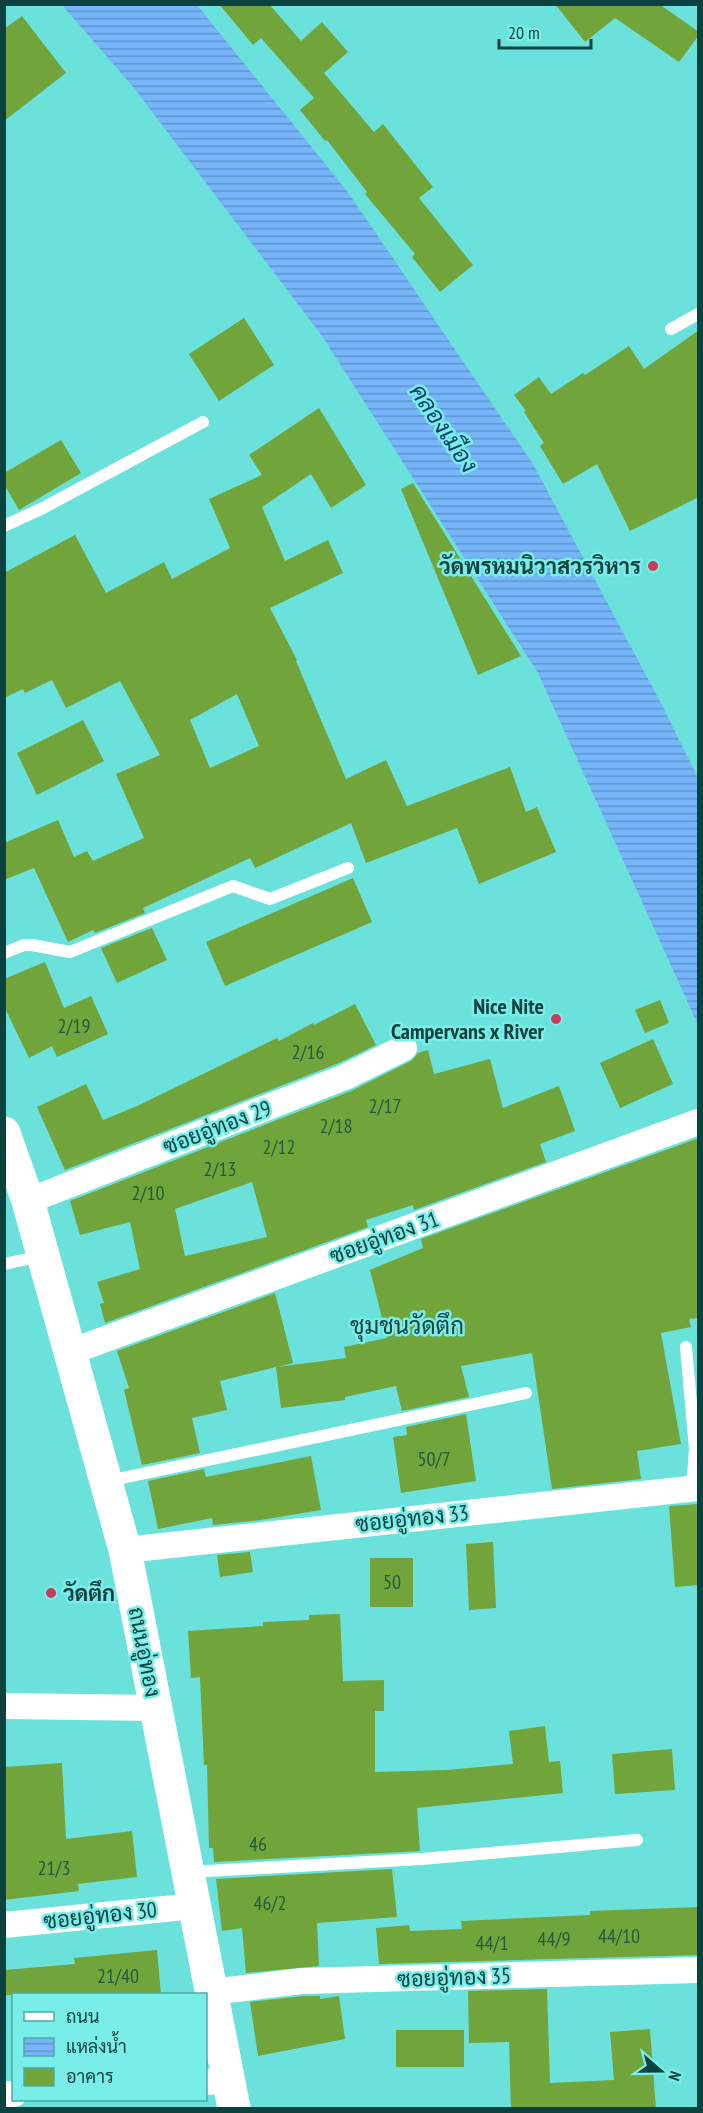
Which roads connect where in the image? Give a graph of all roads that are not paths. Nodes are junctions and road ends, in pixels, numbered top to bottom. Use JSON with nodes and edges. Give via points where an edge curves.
{"nodes":[{"id":1,"x":699,"y":314,"type":"edge"},
{"id":2,"x":671,"y":329,"type":"dead end"},
{"id":3,"x":203,"y":422,"type":"dead end"},
{"id":4,"x":4,"y":526,"type":"edge"},
{"id":5,"x":348,"y":868,"type":"dead end"},
{"id":6,"x":4,"y":953,"type":"edge"},
{"id":7,"x":404,"y":1048,"type":"dead end"},
{"id":8,"x":699,"y":1122,"type":"edge"},
{"id":9,"x":4,"y":1133,"type":"edge"},
{"id":10,"x":28,"y":1201,"type":"junction"},
{"id":11,"x":43,"y":1256,"type":"junction"},
{"id":12,"x":4,"y":1264,"type":"edge"},
{"id":13,"x":686,"y":1347,"type":"dead end"},
{"id":14,"x":70,"y":1352,"type":"junction"},
{"id":15,"x":526,"y":1393,"type":"dead end"},
{"id":16,"x":107,"y":1481,"type":"junction"},
{"id":17,"x":695,"y":1489,"type":"edge"},
{"id":18,"x":125,"y":1550,"type":"junction"},
{"id":19,"x":4,"y":1706,"type":"edge"},
{"id":20,"x":156,"y":1708,"type":"junction"},
{"id":21,"x":637,"y":1840,"type":"dead end"},
{"id":22,"x":188,"y":1872,"type":"junction"},
{"id":23,"x":195,"y":1906,"type":"junction"},
{"id":24,"x":4,"y":1925,"type":"edge"},
{"id":25,"x":699,"y":1970,"type":"edge"},
{"id":26,"x":211,"y":1992,"type":"junction"},
{"id":27,"x":223,"y":2091,"type":"edge"}],
"edges":[{"from":1,"to":2,"type":"lane"},
{"from":3,"to":4,"type":"lane"},
{"from":5,"to":6,"type":"lane","via":[[270,899],[233,886],[70,952],[24,945]]},
{"from":7,"to":10,"type":"street","name":"ซอยอู่ทอง 29","via":[[345,1077]]},
{"from":8,"to":14,"type":"street","name":"ซอยอู่ทอง 31"},
{"from":9,"to":10,"type":"main road","name":"ถนนอู่ทอง"},
{"from":10,"to":11,"type":"main road","name":"ถนนอู่ทอง"},
{"from":11,"to":12,"type":"lane"},
{"from":11,"to":14,"type":"main road","name":"ถนนอู่ทอง"},
{"from":13,"to":17,"type":"lane"},
{"from":14,"to":16,"type":"main road","name":"ถนนอู่ทอง"},
{"from":15,"to":16,"type":"lane"},
{"from":16,"to":18,"type":"main road","name":"ถนนอู่ทอง"},
{"from":17,"to":18,"type":"street","name":"ซอยอู่ทอง 33"},
{"from":18,"to":20,"type":"main road","name":"ถนนอู่ทอง"},
{"from":19,"to":20,"type":"street"},
{"from":20,"to":22,"type":"main road","name":"ถนนอู่ทอง"},
{"from":21,"to":22,"type":"lane","via":[[423,1859]]},
{"from":22,"to":23,"type":"main road","name":"ถนนอู่ทอง"},
{"from":23,"to":24,"type":"street","name":"ซอยอู่ทอง 30"},
{"from":23,"to":26,"type":"main road","name":"ถนนอู่ทอง"},
{"from":25,"to":26,"type":"street","name":"ซอยอู่ทอง 35","via":[[302,1981]]},
{"from":26,"to":27,"type":"main road","name":"ถนนอู่ทอง"}]}
